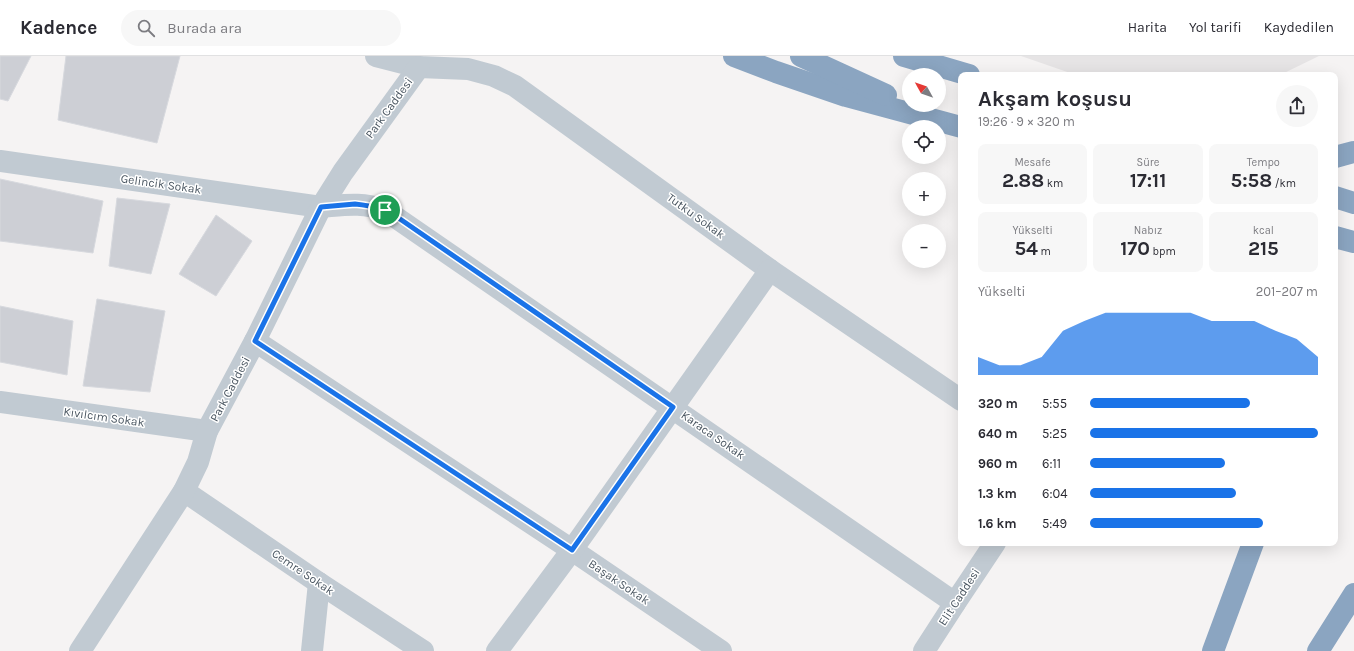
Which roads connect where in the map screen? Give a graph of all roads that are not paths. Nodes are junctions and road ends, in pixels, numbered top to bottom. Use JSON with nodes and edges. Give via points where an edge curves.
{"nodes":[{"id":1,"x":376,"y":56,"type":"edge"},
{"id":2,"x":734,"y":56,"type":"edge"},
{"id":3,"x":800,"y":56,"type":"edge"},
{"id":4,"x":904,"y":56,"type":"edge"},
{"id":5,"x":935,"y":56,"type":"edge"},
{"id":6,"x":419,"y":68,"type":"junction"},
{"id":7,"x":960,"y":72,"type":"edge"},
{"id":8,"x":964,"y":72,"type":"edge"},
{"id":9,"x":952,"y":124,"type":"edge"},
{"id":10,"x":1354,"y":152,"type":"edge"},
{"id":11,"x":1338,"y":156,"type":"edge"},
{"id":12,"x":0,"y":161,"type":"edge"},
{"id":13,"x":1338,"y":198,"type":"edge"},
{"id":14,"x":1354,"y":203,"type":"edge"},
{"id":15,"x":321,"y":207,"type":"junction"},
{"id":16,"x":1338,"y":238,"type":"edge"},
{"id":17,"x":1354,"y":242,"type":"edge"},
{"id":18,"x":770,"y":270,"type":"junction"},
{"id":19,"x":255,"y":341,"type":"junction"},
{"id":20,"x":958,"y":398,"type":"edge"},
{"id":21,"x":0,"y":402,"type":"edge"},
{"id":22,"x":673,"y":407,"type":"junction"},
{"id":23,"x":207,"y":431,"type":"junction"},
{"id":24,"x":184,"y":491,"type":"junction"},
{"id":25,"x":993,"y":546,"type":"edge"},
{"id":26,"x":1252,"y":546,"type":"edge"},
{"id":27,"x":572,"y":550,"type":"junction"},
{"id":28,"x":319,"y":583,"type":"junction"},
{"id":29,"x":1354,"y":594,"type":"edge"},
{"id":30,"x":955,"y":602,"type":"junction"},
{"id":31,"x":80,"y":651,"type":"edge"},
{"id":32,"x":312,"y":651,"type":"edge"},
{"id":33,"x":423,"y":651,"type":"edge"},
{"id":34,"x":497,"y":651,"type":"edge"},
{"id":35,"x":721,"y":651,"type":"edge"},
{"id":36,"x":924,"y":651,"type":"edge"},
{"id":37,"x":1213,"y":651,"type":"edge"},
{"id":38,"x":1318,"y":651,"type":"edge"}],
"edges":[{"from":1,"to":6,"type":"street","name":"Tutku Sokak"},
{"from":2,"to":9,"type":"highway","via":[[846,96]]},
{"from":3,"to":9,"type":"highway"},
{"from":4,"to":7,"type":"highway"},
{"from":5,"to":8,"type":"highway"},
{"from":6,"to":15,"type":"street","name":"Park Caddesi","via":[[342,172]]},
{"from":6,"to":18,"type":"street","name":"Tutku Sokak","via":[[468,69],[494,76],[515,86]]},
{"from":10,"to":11,"type":"highway"},
{"from":12,"to":15,"type":"street","name":"Gelincik Sokak"},
{"from":13,"to":14,"type":"highway"},
{"from":15,"to":19,"type":"street","name":"Park Caddesi"},
{"from":15,"to":22,"type":"street","name":"Karaca Sokak","via":[[355,204],[385,210]]},
{"from":16,"to":17,"type":"highway"},
{"from":18,"to":20,"type":"street","name":"Tutku Sokak"},
{"from":18,"to":22,"type":"street"},
{"from":19,"to":23,"type":"street","name":"Park Caddesi"},
{"from":19,"to":27,"type":"street","name":"Başak Sokak"},
{"from":21,"to":23,"type":"street","name":"Kıvılcım Sokak"},
{"from":22,"to":27,"type":"street"},
{"from":22,"to":30,"type":"street","name":"Karaca Sokak"},
{"from":23,"to":24,"type":"street","name":"Park Caddesi","via":[[198,462]]},
{"from":24,"to":28,"type":"street","name":"Cemre Sokak"},
{"from":24,"to":31,"type":"street","name":"Park Caddesi"},
{"from":25,"to":30,"type":"street","name":"Elit Caddesi"},
{"from":26,"to":37,"type":"highway"},
{"from":27,"to":34,"type":"street"},
{"from":27,"to":35,"type":"street","name":"Başak Sokak"},
{"from":28,"to":32,"type":"street"},
{"from":28,"to":33,"type":"street","name":"Cemre Sokak"},
{"from":29,"to":38,"type":"highway"},
{"from":30,"to":36,"type":"street","name":"Elit Caddesi"}]}
